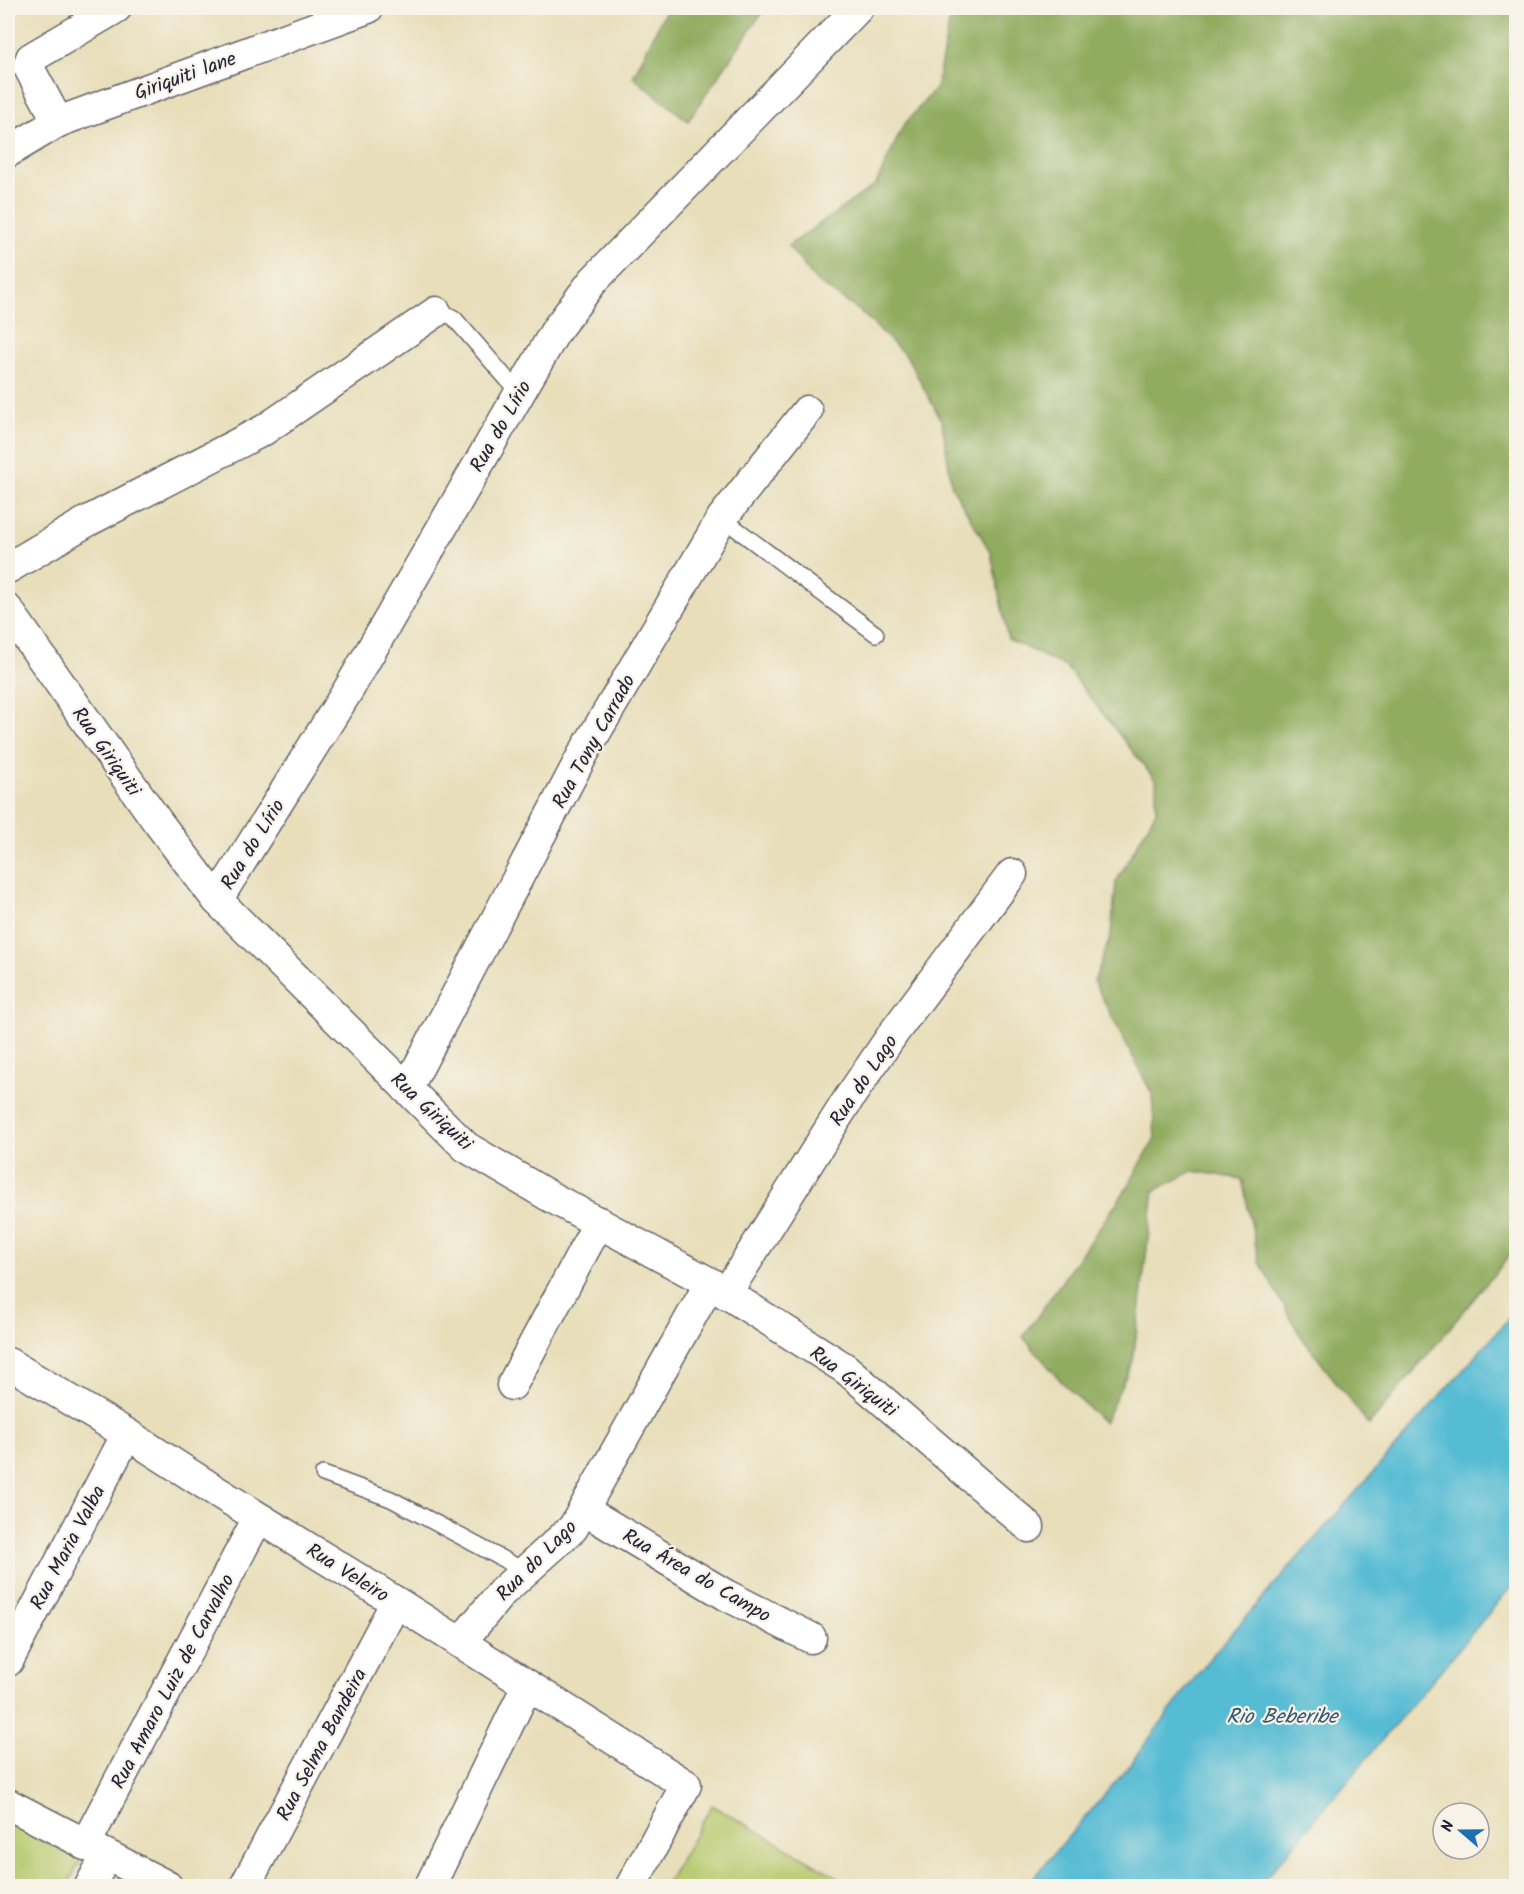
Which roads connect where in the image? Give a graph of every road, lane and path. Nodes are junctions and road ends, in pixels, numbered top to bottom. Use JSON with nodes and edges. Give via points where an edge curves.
{"nodes":[{"id":1,"x":116,"y":8,"type":"edge"},
{"id":2,"x":368,"y":8,"type":"edge"},
{"id":3,"x":858,"y":8,"type":"edge"},
{"id":4,"x":83,"y":15,"type":"edge"},
{"id":5,"x":58,"y":122,"type":"junction"},
{"id":6,"x":8,"y":152,"type":"edge"},
{"id":7,"x":436,"y":312,"type":"joint"},
{"id":8,"x":519,"y":393,"type":"junction"},
{"id":9,"x":807,"y":411,"type":"dead end"},
{"id":10,"x":722,"y":518,"type":"junction"},
{"id":11,"x":8,"y":568,"type":"edge"},
{"id":12,"x":8,"y":610,"type":"edge"},
{"id":13,"x":876,"y":634,"type":"dead end"},
{"id":14,"x":1012,"y":874,"type":"dead end"},
{"id":15,"x":217,"y":900,"type":"junction"},
{"id":16,"x":407,"y":1089,"type":"junction"},
{"id":17,"x":599,"y":1222,"type":"junction"},
{"id":18,"x":718,"y":1288,"type":"junction"},
{"id":19,"x":8,"y":1363,"type":"edge"},
{"id":20,"x":512,"y":1384,"type":"dead end"},
{"id":21,"x":127,"y":1434,"type":"junction"},
{"id":22,"x":323,"y":1473,"type":"dead end"},
{"id":23,"x":584,"y":1510,"type":"junction"},
{"id":24,"x":258,"y":1518,"type":"junction"},
{"id":25,"x":1029,"y":1527,"type":"dead end"},
{"id":26,"x":525,"y":1571,"type":"junction"},
{"id":27,"x":396,"y":1602,"type":"junction"},
{"id":28,"x":811,"y":1638,"type":"dead end"},
{"id":29,"x":460,"y":1643,"type":"junction"},
{"id":30,"x":8,"y":1661,"type":"edge"},
{"id":31,"x":528,"y":1686,"type":"junction"},
{"id":32,"x":8,"y":1804,"type":"edge"},
{"id":33,"x":95,"y":1850,"type":"junction"},
{"id":34,"x":90,"y":1887,"type":"edge"},
{"id":35,"x":167,"y":1887,"type":"edge"},
{"id":36,"x":245,"y":1887,"type":"edge"},
{"id":37,"x":430,"y":1887,"type":"edge"},
{"id":38,"x":631,"y":1887,"type":"edge"}],
"edges":[{"from":1,"to":4,"type":"street"},
{"from":2,"to":5,"type":"street","name":"Giriquiti lane"},
{"from":3,"to":8,"type":"street","name":"Rua do Lírio","via":[[593,281],[556,330]]},
{"from":4,"to":5,"type":"street","via":[[31,58],[28,66]]},
{"from":5,"to":6,"type":"street","name":"Giriquiti lane"},
{"from":7,"to":8,"type":"lane","via":[[454,318]]},
{"from":7,"to":11,"type":"street","via":[[264,430],[86,522]]},
{"from":8,"to":15,"type":"street","name":"Rua do Lírio","via":[[347,692]]},
{"from":9,"to":10,"type":"street","name":"Rua Tony Carrado"},
{"from":10,"to":13,"type":"lane"},
{"from":10,"to":16,"type":"street","name":"Rua Tony Carrado","via":[[583,754]]},
{"from":12,"to":15,"type":"street","name":"Rua Giriquiti"},
{"from":14,"to":18,"type":"street","name":"Rua do Lago","via":[[895,1031]]},
{"from":15,"to":16,"type":"street","name":"Rua Giriquiti"},
{"from":16,"to":17,"type":"street","name":"Rua Giriquiti","via":[[466,1147]]},
{"from":17,"to":18,"type":"street","name":"Rua Giriquiti"},
{"from":17,"to":20,"type":"street"},
{"from":18,"to":23,"type":"street","name":"Rua do Lago"},
{"from":18,"to":25,"type":"street","name":"Rua Giriquiti","via":[[846,1369]]},
{"from":19,"to":21,"type":"street","name":"Rua Veleiro"},
{"from":21,"to":24,"type":"street","name":"Rua Veleiro"},
{"from":21,"to":30,"type":"street","name":"Rua Maria Valba"},
{"from":22,"to":26,"type":"lane","via":[[391,1499]]},
{"from":23,"to":26,"type":"street","name":"Rua do Lago","via":[[573,1528]]},
{"from":23,"to":28,"type":"street","name":"Rua Área do Campo","via":[[726,1595]]},
{"from":24,"to":27,"type":"street","name":"Rua Veleiro"},
{"from":24,"to":33,"type":"street","name":"Rua Amaro Luiz de Carvalho"},
{"from":26,"to":29,"type":"street","name":"Rua do Lago"},
{"from":27,"to":29,"type":"street","name":"Rua Veleiro"},
{"from":27,"to":36,"type":"street","name":"Rua Selma Bandeira"},
{"from":29,"to":31,"type":"street","name":"Rua Veleiro"},
{"from":31,"to":37,"type":"street"},
{"from":31,"to":38,"type":"street","name":"Rua Veleiro","via":[[686,1785]]},
{"from":32,"to":33,"type":"street"},
{"from":33,"to":34,"type":"street","name":"Rua Amaro Luiz de Carvalho"},
{"from":33,"to":35,"type":"street"}]}
